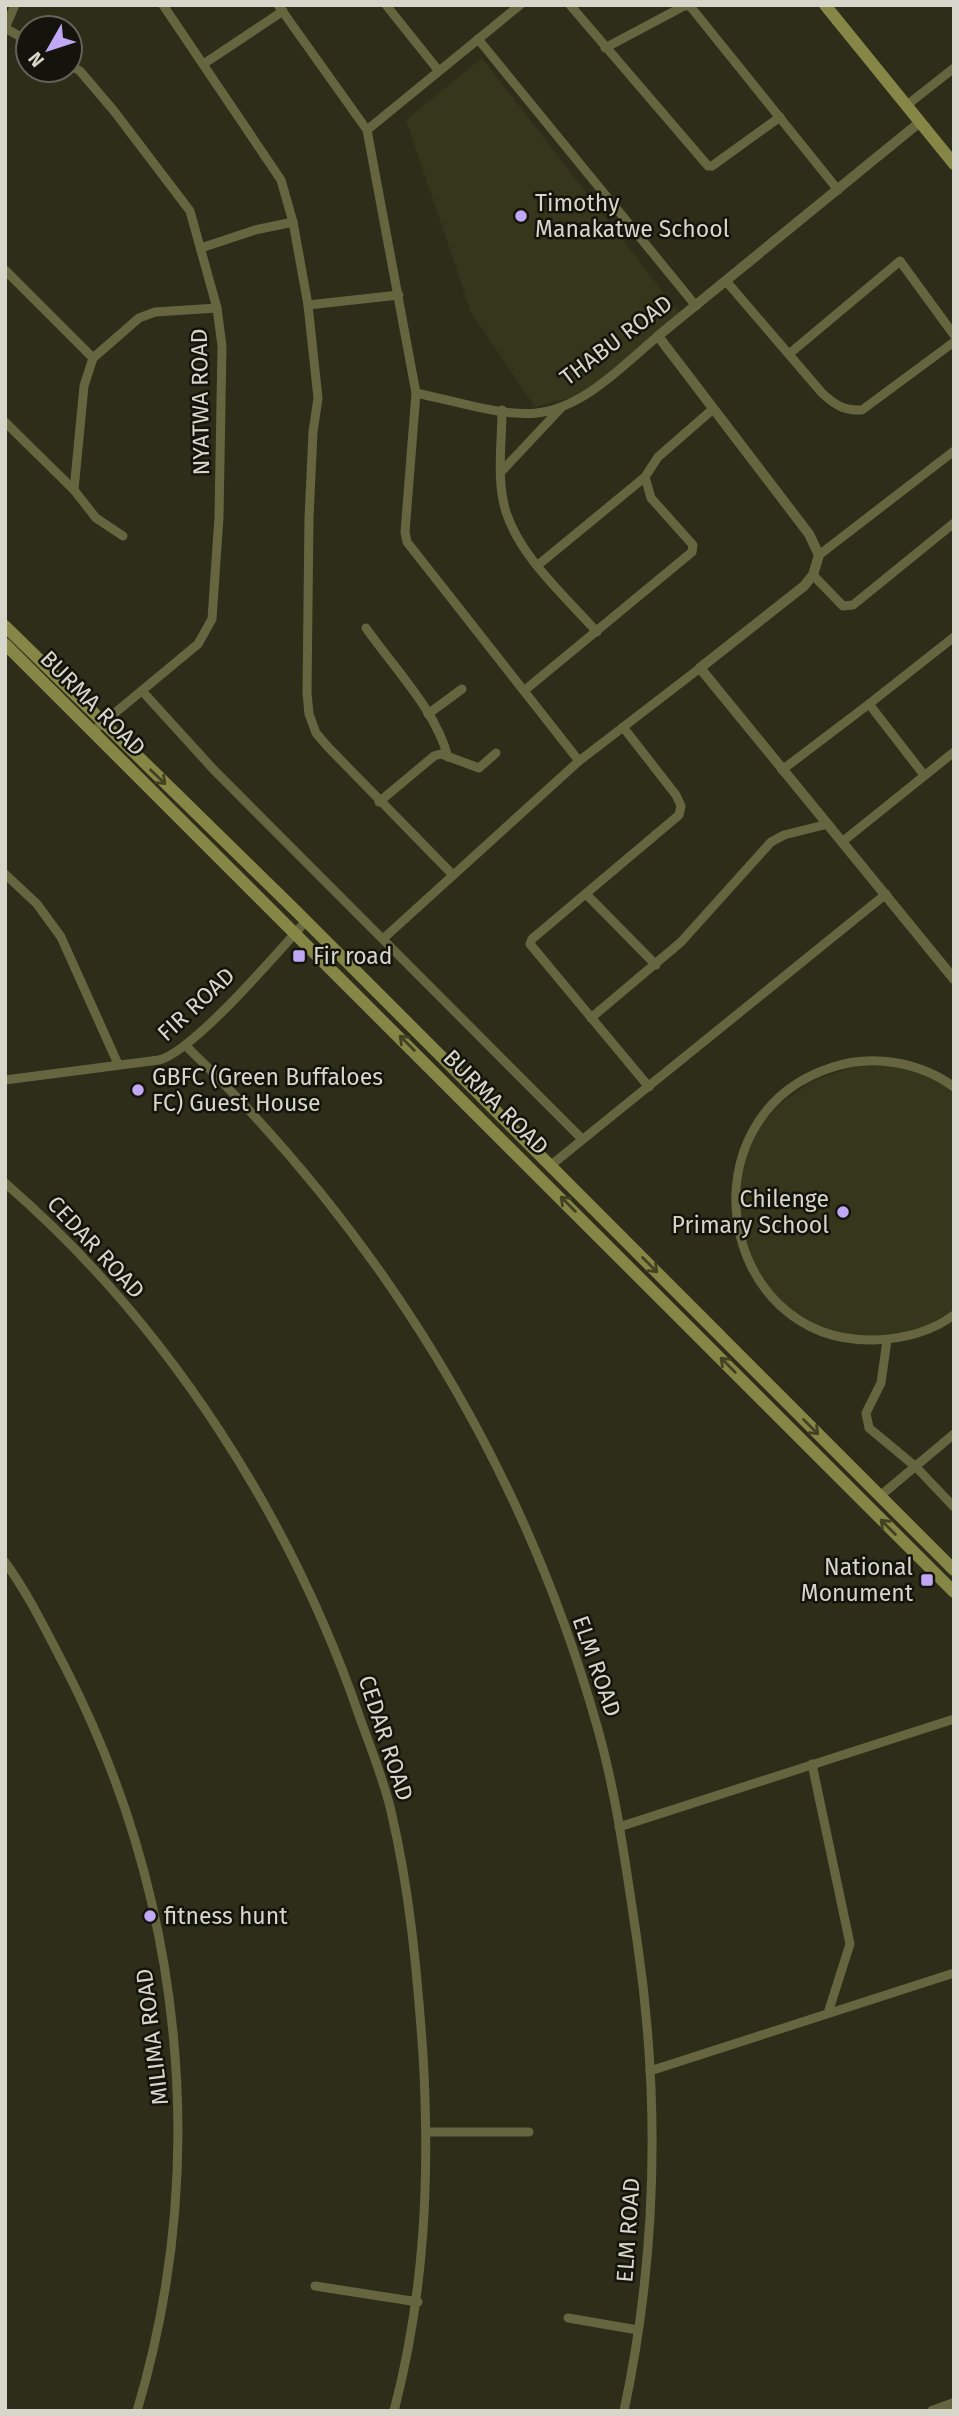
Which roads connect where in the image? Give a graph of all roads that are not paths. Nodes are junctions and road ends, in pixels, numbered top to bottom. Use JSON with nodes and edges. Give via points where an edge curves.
{"nodes":[{"id":1,"x":15,"y":5,"type":"edge"},
{"id":2,"x":163,"y":5,"type":"edge"},
{"id":3,"x":386,"y":5,"type":"edge"},
{"id":4,"x":520,"y":5,"type":"edge"},
{"id":5,"x":570,"y":5,"type":"edge"},
{"id":6,"x":824,"y":5,"type":"edge"},
{"id":7,"x":280,"y":8,"type":"edge"},
{"id":8,"x":5,"y":27,"type":"edge"},
{"id":9,"x":478,"y":39,"type":"junction"},
{"id":10,"x":605,"y":48,"type":"junction"},
{"id":11,"x":205,"y":63,"type":"junction"},
{"id":12,"x":954,"y":68,"type":"edge"},
{"id":13,"x":438,"y":70,"type":"junction"},
{"id":14,"x":84,"y":75,"type":"edge"},
{"id":15,"x":907,"y":105,"type":"junction"},
{"id":16,"x":780,"y":117,"type":"junction"},
{"id":17,"x":920,"y":122,"type":"junction"},
{"id":18,"x":367,"y":130,"type":"junction"},
{"id":19,"x":951,"y":156,"type":"edge"},
{"id":20,"x":838,"y":190,"type":"junction"},
{"id":21,"x":293,"y":222,"type":"junction"},
{"id":22,"x":201,"y":248,"type":"junction"},
{"id":23,"x":5,"y":270,"type":"edge"},
{"id":24,"x":726,"y":281,"type":"junction"},
{"id":25,"x":399,"y":295,"type":"junction"},
{"id":26,"x":308,"y":305,"type":"junction"},
{"id":27,"x":696,"y":306,"type":"junction"},
{"id":28,"x":217,"y":308,"type":"junction"},
{"id":29,"x":954,"y":335,"type":"edge"},
{"id":30,"x":658,"y":336,"type":"junction"},
{"id":31,"x":954,"y":342,"type":"edge"},
{"id":32,"x":789,"y":354,"type":"junction"},
{"id":33,"x":93,"y":358,"type":"junction"},
{"id":34,"x":416,"y":393,"type":"junction"},
{"id":35,"x":562,"y":407,"type":"junction"},
{"id":36,"x":502,"y":410,"type":"junction"},
{"id":37,"x":713,"y":410,"type":"junction"},
{"id":38,"x":5,"y":422,"type":"edge"},
{"id":39,"x":954,"y":451,"type":"edge"},
{"id":40,"x":501,"y":472,"type":"junction"},
{"id":41,"x":645,"y":477,"type":"junction"},
{"id":42,"x":74,"y":490,"type":"junction"},
{"id":43,"x":954,"y":523,"type":"edge"},
{"id":44,"x":122,"y":537,"type":"dead end"},
{"id":45,"x":819,"y":555,"type":"junction"},
{"id":46,"x":538,"y":565,"type":"junction"},
{"id":47,"x":813,"y":575,"type":"junction"},
{"id":48,"x":5,"y":626,"type":"edge"},
{"id":49,"x":366,"y":628,"type":"dead end"},
{"id":50,"x":597,"y":632,"type":"junction"},
{"id":51,"x":954,"y":637,"type":"edge"},
{"id":52,"x":5,"y":644,"type":"edge"},
{"id":53,"x":700,"y":668,"type":"junction"},
{"id":54,"x":462,"y":688,"type":"dead end"},
{"id":55,"x":525,"y":690,"type":"junction"},
{"id":56,"x":143,"y":692,"type":"junction"},
{"id":57,"x":869,"y":704,"type":"junction"},
{"id":58,"x":428,"y":714,"type":"junction"},
{"id":59,"x":102,"y":722,"type":"junction"},
{"id":60,"x":624,"y":727,"type":"junction"},
{"id":61,"x":92,"y":732,"type":"junction"},
{"id":62,"x":954,"y":752,"type":"edge"},
{"id":63,"x":496,"y":753,"type":"dead end"},
{"id":64,"x":448,"y":757,"type":"junction"},
{"id":65,"x":579,"y":761,"type":"junction"},
{"id":66,"x":782,"y":770,"type":"junction"},
{"id":67,"x":924,"y":775,"type":"junction"},
{"id":68,"x":379,"y":802,"type":"junction"},
{"id":69,"x":828,"y":824,"type":"junction"},
{"id":70,"x":842,"y":842,"type":"junction"},
{"id":71,"x":5,"y":874,"type":"edge"},
{"id":72,"x":452,"y":874,"type":"junction"},
{"id":73,"x":586,"y":894,"type":"junction"},
{"id":74,"x":886,"y":894,"type":"junction"},
{"id":75,"x":306,"y":922,"type":"junction"},
{"id":76,"x":296,"y":933,"type":"junction"},
{"id":77,"x":384,"y":938,"type":"junction"},
{"id":78,"x":656,"y":964,"type":"junction"},
{"id":79,"x":954,"y":979,"type":"edge"},
{"id":80,"x":591,"y":1018,"type":"junction"},
{"id":81,"x":186,"y":1046,"type":"junction"},
{"id":82,"x":118,"y":1064,"type":"junction"},
{"id":83,"x":5,"y":1080,"type":"edge"},
{"id":84,"x":649,"y":1087,"type":"junction"},
{"id":85,"x":954,"y":1087,"type":"edge"},
{"id":86,"x":582,"y":1139,"type":"junction"},
{"id":87,"x":551,"y":1166,"type":"junction"},
{"id":88,"x":5,"y":1183,"type":"edge"},
{"id":89,"x":954,"y":1315,"type":"edge"},
{"id":90,"x":887,"y":1340,"type":"junction"},
{"id":91,"x":954,"y":1434,"type":"edge"},
{"id":92,"x":916,"y":1466,"type":"junction"},
{"id":93,"x":880,"y":1496,"type":"junction"},
{"id":94,"x":954,"y":1507,"type":"edge"},
{"id":95,"x":5,"y":1562,"type":"edge"},
{"id":96,"x":954,"y":1570,"type":"edge"},
{"id":97,"x":954,"y":1592,"type":"edge"},
{"id":98,"x":954,"y":1719,"type":"edge"},
{"id":99,"x":812,"y":1764,"type":"junction"},
{"id":100,"x":619,"y":1827,"type":"junction"},
{"id":101,"x":954,"y":1973,"type":"edge"},
{"id":102,"x":828,"y":2013,"type":"junction"},
{"id":103,"x":650,"y":2071,"type":"junction"},
{"id":104,"x":428,"y":2132,"type":"junction"},
{"id":105,"x":529,"y":2132,"type":"dead end"},
{"id":106,"x":315,"y":2286,"type":"dead end"},
{"id":107,"x":418,"y":2302,"type":"junction"},
{"id":108,"x":568,"y":2318,"type":"dead end"},
{"id":109,"x":638,"y":2330,"type":"junction"},
{"id":110,"x":954,"y":2403,"type":"edge"},
{"id":111,"x":136,"y":2411,"type":"edge"},
{"id":112,"x":394,"y":2411,"type":"edge"},
{"id":113,"x":624,"y":2411,"type":"edge"},
{"id":114,"x":932,"y":2411,"type":"edge"}],
"edges":[{"from":1,"to":8,"type":"street"},
{"from":2,"to":11,"type":"street"},
{"from":3,"to":13,"type":"street"},
{"from":4,"to":9,"type":"street"},
{"from":5,"to":10,"type":"street"},
{"from":6,"to":15,"type":"main road"},
{"from":7,"to":11,"type":"street"},
{"from":7,"to":18,"type":"street"},
{"from":9,"to":13,"type":"street"},
{"from":9,"to":27,"type":"street"},
{"from":10,"to":16,"type":"street","via":[[690,6]]},
{"from":10,"to":16,"type":"street","via":[[708,166]]},
{"from":11,"to":21,"type":"street","via":[[281,180]]},
{"from":12,"to":15,"type":"street"},
{"from":13,"to":18,"type":"street"},
{"from":14,"to":22,"type":"street","name":"NYATWA ROAD","via":[[181,196]]},
{"from":15,"to":17,"type":"main road"},
{"from":16,"to":20,"type":"street"},
{"from":17,"to":19,"type":"main road"},
{"from":17,"to":20,"type":"street","name":"THABU ROAD"},
{"from":18,"to":25,"type":"street"},
{"from":20,"to":24,"type":"street","name":"THABU ROAD"},
{"from":21,"to":22,"type":"street"},
{"from":21,"to":26,"type":"street"},
{"from":22,"to":28,"type":"street","name":"NYATWA ROAD"},
{"from":23,"to":33,"type":"street"},
{"from":24,"to":27,"type":"street","name":"THABU ROAD"},
{"from":24,"to":32,"type":"street"},
{"from":25,"to":26,"type":"street"},
{"from":25,"to":34,"type":"street"},
{"from":26,"to":68,"type":"street","via":[[318,398],[309,518],[309,714],[328,747]]},
{"from":27,"to":30,"type":"street","name":"THABU ROAD"},
{"from":28,"to":33,"type":"street","via":[[155,312],[139,318]]},
{"from":28,"to":56,"type":"street","name":"NYATWA ROAD","via":[[222,421],[212,619],[198,644]]},
{"from":29,"to":32,"type":"street","via":[[900,261]]},
{"from":30,"to":35,"type":"street","name":"THABU ROAD","via":[[591,391]]},
{"from":30,"to":37,"type":"street"},
{"from":31,"to":32,"type":"street","via":[[862,410],[849,411],[834,405]]},
{"from":33,"to":42,"type":"street","via":[[84,386]]},
{"from":34,"to":36,"type":"street","name":"THABU ROAD"},
{"from":34,"to":55,"type":"street","via":[[407,542]]},
{"from":35,"to":36,"type":"street","name":"THABU ROAD","via":[[538,413]]},
{"from":35,"to":40,"type":"street"},
{"from":36,"to":40,"type":"street"},
{"from":37,"to":41,"type":"street","via":[[658,457]]},
{"from":37,"to":45,"type":"street","via":[[809,534]]},
{"from":38,"to":42,"type":"street"},
{"from":39,"to":45,"type":"street"},
{"from":40,"to":46,"type":"street","via":[[505,511]]},
{"from":41,"to":46,"type":"street"},
{"from":41,"to":50,"type":"street","via":[[651,498],[694,549]]},
{"from":42,"to":44,"type":"street","via":[[96,518]]},
{"from":43,"to":47,"type":"street","via":[[853,604],[843,606]]},
{"from":45,"to":47,"type":"street"},
{"from":46,"to":50,"type":"street"},
{"from":47,"to":53,"type":"street"},
{"from":48,"to":59,"type":"main road","name":"BURMA ROAD"},
{"from":49,"to":58,"type":"street"},
{"from":50,"to":55,"type":"street"},
{"from":51,"to":57,"type":"street"},
{"from":52,"to":61,"type":"main road","name":"BURMA ROAD"},
{"from":53,"to":60,"type":"street"},
{"from":53,"to":66,"type":"street"},
{"from":54,"to":58,"type":"street"},
{"from":55,"to":65,"type":"street"},
{"from":56,"to":59,"type":"street","name":"NYATWA ROAD"},
{"from":56,"to":77,"type":"street","via":[[230,787]]},
{"from":57,"to":66,"type":"street"},
{"from":57,"to":67,"type":"street"},
{"from":58,"to":64,"type":"street"},
{"from":59,"to":61,"type":"street","name":"NYATWA ROAD"},
{"from":59,"to":75,"type":"main road","name":"BURMA ROAD","one_way":true},
{"from":60,"to":65,"type":"street"},
{"from":60,"to":73,"type":"street","via":[[676,795],[679,815]]},
{"from":61,"to":76,"type":"main road","name":"BURMA ROAD"},
{"from":62,"to":67,"type":"street"},
{"from":63,"to":64,"type":"street","via":[[479,768]]},
{"from":64,"to":68,"type":"street","via":[[434,756]]},
{"from":65,"to":72,"type":"street"},
{"from":66,"to":69,"type":"street"},
{"from":67,"to":70,"type":"street"},
{"from":68,"to":72,"type":"street"},
{"from":69,"to":70,"type":"street"},
{"from":69,"to":78,"type":"street","via":[[771,842],[701,922]]},
{"from":70,"to":74,"type":"street"},
{"from":71,"to":82,"type":"street","via":[[37,904],[61,937]]},
{"from":72,"to":77,"type":"street"},
{"from":73,"to":78,"type":"street"},
{"from":73,"to":80,"type":"street","via":[[530,944]]},
{"from":74,"to":79,"type":"street"},
{"from":74,"to":84,"type":"street"},
{"from":75,"to":76,"type":"street","name":"FIR ROAD"},
{"from":75,"to":87,"type":"main road","name":"BURMA ROAD"},
{"from":76,"to":81,"type":"street","name":"FIR ROAD"},
{"from":97,"to":76,"type":"main road","name":"BURMA ROAD","one_way":true},
{"from":77,"to":86,"type":"street"},
{"from":78,"to":80,"type":"street"},
{"from":80,"to":84,"type":"street"},
{"from":81,"to":82,"type":"street","name":"FIR ROAD","via":[[167,1058]]},
{"from":81,"to":100,"type":"street","name":"ELM ROAD","via":[[253,1114],[340,1217],[449,1374],[503,1478],[561,1619],[598,1727]]},
{"from":82,"to":83,"type":"street","name":"FIR ROAD"},
{"from":84,"to":86,"type":"street"},
{"from":85,"to":90,"type":"street","via":[[933,1074],[896,1063],[859,1062],[822,1070],[768,1108],[752,1131],[738,1167],[734,1204],[738,1232],[747,1259],[768,1291],[796,1316],[830,1333]]},
{"from":86,"to":87,"type":"street"},
{"from":87,"to":93,"type":"main road","name":"BURMA ROAD","one_way":true},
{"from":88,"to":104,"type":"street","name":"CEDAR ROAD","via":[[117,1293],[178,1374],[260,1499],[327,1630],[391,1809],[417,1966]]},
{"from":89,"to":90,"type":"street","via":[[929,1329]]},
{"from":90,"to":92,"type":"street","via":[[881,1383],[866,1421]]},
{"from":91,"to":92,"type":"street"},
{"from":92,"to":93,"type":"street"},
{"from":92,"to":94,"type":"street"},
{"from":93,"to":96,"type":"main road","name":"BURMA ROAD"},
{"from":95,"to":111,"type":"street","name":"MILIMA ROAD","via":[[32,1604],[101,1742],[134,1836],[170,2004],[180,2118],[176,2198],[162,2309]]},
{"from":98,"to":99,"type":"street"},
{"from":99,"to":100,"type":"street"},
{"from":99,"to":102,"type":"street","via":[[850,1944]]},
{"from":100,"to":103,"type":"street","name":"ELM ROAD","via":[[645,1991]]},
{"from":101,"to":102,"type":"street"},
{"from":102,"to":103,"type":"street"},
{"from":103,"to":109,"type":"street","name":"ELM ROAD","via":[[653,2156]]},
{"from":104,"to":105,"type":"street"},
{"from":104,"to":107,"type":"street","name":"CEDAR ROAD"},
{"from":106,"to":107,"type":"street"},
{"from":107,"to":112,"type":"street","name":"CEDAR ROAD"},
{"from":108,"to":109,"type":"street"},
{"from":109,"to":113,"type":"street","name":"ELM ROAD"},
{"from":110,"to":114,"type":"street"}]}
